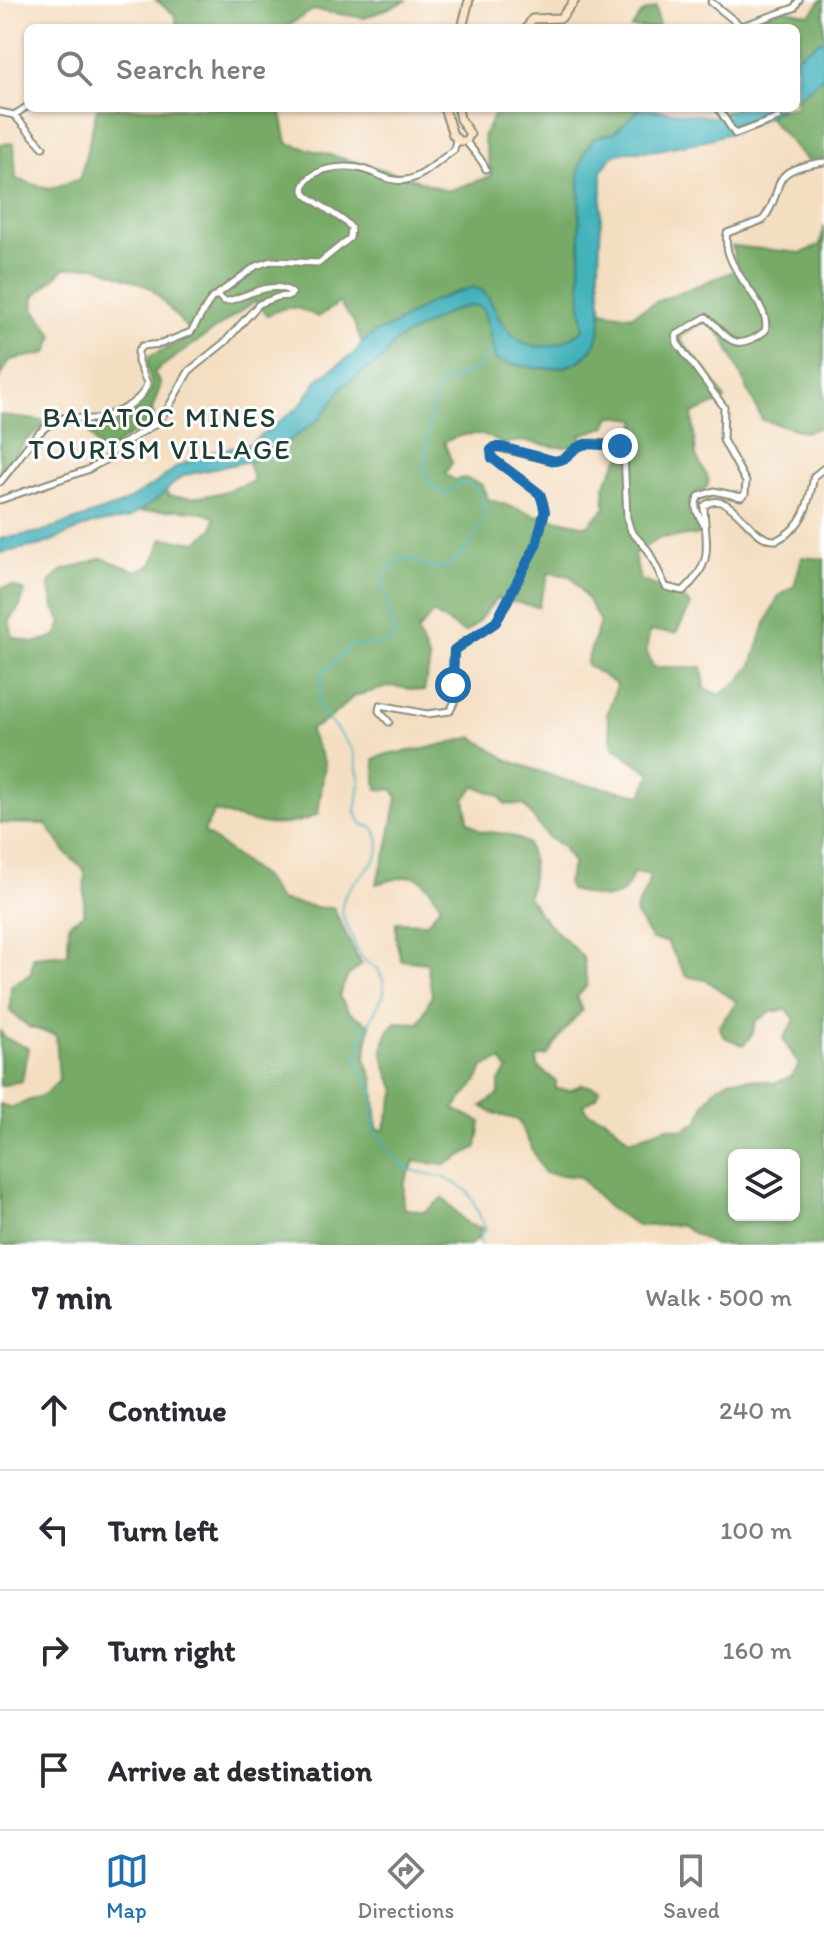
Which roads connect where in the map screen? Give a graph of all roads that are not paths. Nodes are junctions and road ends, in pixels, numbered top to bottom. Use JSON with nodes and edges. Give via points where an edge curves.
{"nodes":[{"id":1,"x":469,"y":0,"type":"edge"},
{"id":2,"x":575,"y":0,"type":"edge"},
{"id":3,"x":799,"y":0,"type":"edge"},
{"id":4,"x":711,"y":2,"type":"dead end"},
{"id":5,"x":463,"y":24,"type":"edge"},
{"id":6,"x":528,"y":24,"type":"edge"},
{"id":7,"x":736,"y":24,"type":"edge"},
{"id":8,"x":748,"y":24,"type":"edge"},
{"id":9,"x":24,"y":109,"type":"edge"},
{"id":10,"x":0,"y":112,"type":"edge"},
{"id":11,"x":446,"y":112,"type":"edge"},
{"id":12,"x":459,"y":112,"type":"edge"},
{"id":13,"x":722,"y":112,"type":"edge"},
{"id":14,"x":14,"y":115,"type":"junction"},
{"id":15,"x":778,"y":118,"type":"dead end"},
{"id":16,"x":460,"y":140,"type":"junction"},
{"id":17,"x":43,"y":147,"type":"dead end"},
{"id":18,"x":824,"y":162,"type":"edge"},
{"id":19,"x":486,"y":169,"type":"dead end"},
{"id":20,"x":217,"y":295,"type":"junction"},
{"id":21,"x":824,"y":468,"type":"edge"},
{"id":22,"x":0,"y":482,"type":"edge"},
{"id":23,"x":0,"y":500,"type":"edge"},
{"id":24,"x":707,"y":532,"type":"junction"},
{"id":25,"x":389,"y":722,"type":"dead end"}],
"edges":[{"from":1,"to":5,"type":"main road"},
{"from":2,"to":6,"type":"main road","via":[[561,18],[536,18]]},
{"from":3,"to":8,"type":"street","via":[[794,8]]},
{"from":4,"to":7,"type":"street"},
{"from":9,"to":14,"type":"street"},
{"from":10,"to":14,"type":"street"},
{"from":11,"to":16,"type":"main road"},
{"from":12,"to":16,"type":"main road","via":[[470,134]]},
{"from":13,"to":15,"type":"street","via":[[732,132],[740,134]]},
{"from":14,"to":17,"type":"street"},
{"from":16,"to":19,"type":"street"},
{"from":16,"to":20,"type":"street","via":[[454,150],[408,180],[354,168],[309,177],[303,188],[306,195],[347,223],[350,238],[319,263],[271,261],[256,266]]},
{"from":18,"to":24,"type":"street","via":[[784,174],[763,220],[727,233],[728,254],[765,317],[765,331],[731,340],[706,317],[676,335],[722,402],[723,440],[746,484],[741,497],[714,491],[699,496],[695,511]]},
{"from":20,"to":22,"type":"street","via":[[191,332],[138,351],[147,383],[140,396],[94,420],[67,417],[51,423]]},
{"from":20,"to":23,"type":"street","via":[[228,301],[261,289],[292,293],[259,304],[189,371],[168,408],[149,428],[105,460]]},
{"from":21,"to":24,"type":"street","via":[[814,476],[801,520],[782,538],[763,538],[720,501],[704,506]]},
{"from":24,"to":25,"type":"street","via":[[706,561],[694,580],[683,591],[666,587],[648,550],[631,531],[620,446],[585,444],[555,461],[495,447],[492,458],[540,494],[545,511],[536,545],[496,622],[454,650],[452,682],[457,697],[450,711],[427,714],[380,705]]}]}
